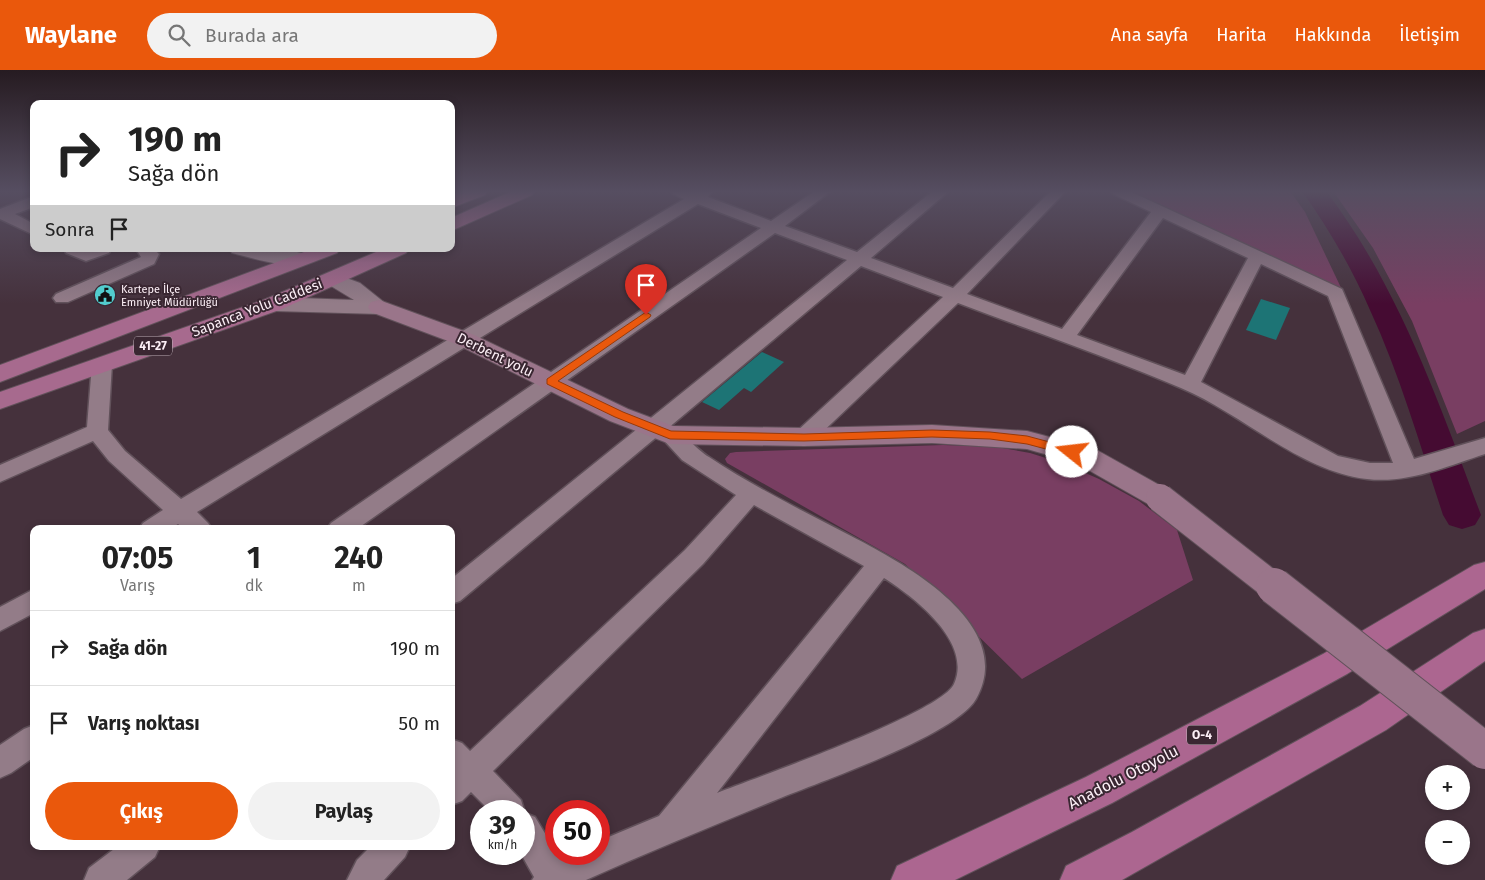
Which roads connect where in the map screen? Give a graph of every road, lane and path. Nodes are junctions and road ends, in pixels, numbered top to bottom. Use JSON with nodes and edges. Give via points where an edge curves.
{"nodes":[{"id":1,"x":646,"y":229,"type":"edge"},
{"id":2,"x":770,"y":229,"type":"edge"},
{"id":3,"x":778,"y":229,"type":"edge"},
{"id":4,"x":896,"y":229,"type":"edge"},
{"id":5,"x":1022,"y":229,"type":"edge"},
{"id":6,"x":1147,"y":229,"type":"edge"},
{"id":7,"x":1202,"y":229,"type":"edge"},
{"id":8,"x":78,"y":252,"type":"edge"},
{"id":9,"x":96,"y":252,"type":"edge"},
{"id":10,"x":148,"y":252,"type":"edge"},
{"id":11,"x":233,"y":252,"type":"edge"},
{"id":12,"x":252,"y":252,"type":"edge"},
{"id":13,"x":322,"y":252,"type":"edge"},
{"id":14,"x":392,"y":252,"type":"edge"},
{"id":15,"x":1258,"y":255,"type":"junction"},
{"id":16,"x":860,"y":259,"type":"junction"},
{"id":17,"x":302,"y":260,"type":"junction"},
{"id":18,"x":333,"y":279,"type":"junction"},
{"id":19,"x":248,"y":280,"type":"junction"},
{"id":20,"x":956,"y":295,"type":"junction"},
{"id":21,"x":62,"y":298,"type":"dead end"},
{"id":22,"x":274,"y":304,"type":"junction"},
{"id":23,"x":378,"y":307,"type":"junction"},
{"id":24,"x":1066,"y":336,"type":"junction"},
{"id":25,"x":464,"y":339,"type":"junction"},
{"id":26,"x":102,"y":364,"type":"junction"},
{"id":27,"x":0,"y":374,"type":"edge"},
{"id":28,"x":551,"y":382,"type":"junction"},
{"id":29,"x":1190,"y":384,"type":"junction"},
{"id":30,"x":0,"y":401,"type":"edge"},
{"id":31,"x":97,"y":431,"type":"junction"},
{"id":32,"x":662,"y":432,"type":"junction"},
{"id":33,"x":804,"y":437,"type":"junction"},
{"id":34,"x":1480,"y":448,"type":"edge"},
{"id":35,"x":1406,"y":468,"type":"junction"},
{"id":36,"x":0,"y":474,"type":"edge"},
{"id":37,"x":751,"y":493,"type":"junction"},
{"id":38,"x":180,"y":511,"type":"junction"},
{"id":39,"x":157,"y":525,"type":"edge"},
{"id":40,"x":196,"y":525,"type":"edge"},
{"id":41,"x":345,"y":525,"type":"edge"},
{"id":42,"x":881,"y":563,"type":"junction"},
{"id":43,"x":1485,"y":574,"type":"edge"},
{"id":44,"x":455,"y":591,"type":"edge"},
{"id":45,"x":30,"y":602,"type":"edge"},
{"id":46,"x":0,"y":620,"type":"edge"},
{"id":47,"x":1485,"y":643,"type":"edge"},
{"id":48,"x":30,"y":743,"type":"edge"},
{"id":49,"x":1485,"y":751,"type":"edge"},
{"id":50,"x":0,"y":763,"type":"edge"},
{"id":51,"x":458,"y":771,"type":"edge"},
{"id":52,"x":501,"y":800,"type":"edge"},
{"id":53,"x":670,"y":828,"type":"junction"},
{"id":54,"x":535,"y":849,"type":"edge"},
{"id":55,"x":139,"y":850,"type":"edge"},
{"id":56,"x":390,"y":850,"type":"edge"},
{"id":57,"x":551,"y":879,"type":"edge"},
{"id":58,"x":101,"y":880,"type":"edge"},
{"id":59,"x":364,"y":880,"type":"edge"},
{"id":60,"x":911,"y":880,"type":"edge"},
{"id":61,"x":1080,"y":880,"type":"edge"}],
"edges":[{"from":1,"to":25,"type":"street"},
{"from":2,"to":28,"type":"street"},
{"from":3,"to":16,"type":"street"},
{"from":4,"to":16,"type":"street"},
{"from":5,"to":20,"type":"street"},
{"from":6,"to":24,"type":"street"},
{"from":7,"to":15,"type":"street"},
{"from":8,"to":9,"type":"street","via":[[86,256]]},
{"from":10,"to":21,"type":"street","via":[[151,254],[148,260]]},
{"from":11,"to":19,"type":"street"},
{"from":12,"to":17,"type":"street"},
{"from":13,"to":17,"type":"highway","name":"Sapanca Yolu Caddesi"},
{"from":14,"to":18,"type":"highway","name":"Sapanca Yolu Caddesi","number":"41-27"},
{"from":15,"to":29,"type":"street"},
{"from":15,"to":35,"type":"street","via":[[1336,293]]},
{"from":16,"to":20,"type":"street"},
{"from":16,"to":32,"type":"street"},
{"from":17,"to":18,"type":"highway"},
{"from":17,"to":19,"type":"highway","name":"Sapanca Yolu Caddesi"},
{"from":18,"to":22,"type":"highway","name":"Sapanca Yolu Caddesi","number":"41-27"},
{"from":18,"to":23,"type":"street"},
{"from":19,"to":22,"type":"highway"},
{"from":19,"to":27,"type":"highway","name":"Sapanca Yolu Caddesi"},
{"from":20,"to":24,"type":"street"},
{"from":20,"to":33,"type":"street"},
{"from":22,"to":23,"type":"street"},
{"from":22,"to":26,"type":"highway","name":"Sapanca Yolu Caddesi","number":"41-27"},
{"from":23,"to":25,"type":"main road","name":"Derbent yolu"},
{"from":24,"to":29,"type":"street"},
{"from":25,"to":28,"type":"main road","name":"Derbent yolu"},
{"from":25,"to":38,"type":"street"},
{"from":26,"to":30,"type":"highway","name":"Sapanca Yolu Caddesi","number":"41-27"},
{"from":26,"to":31,"type":"street"},
{"from":28,"to":32,"type":"main road","name":"Derbent yolu"},
{"from":28,"to":41,"type":"street"},
{"from":29,"to":35,"type":"street","via":[[1346,469],[1362,473]]},
{"from":31,"to":36,"type":"street"},
{"from":31,"to":38,"type":"street","via":[[117,456]]},
{"from":32,"to":33,"type":"main road","name":"Derbent yolu"},
{"from":32,"to":37,"type":"street","via":[[684,452]]},
{"from":32,"to":44,"type":"street"},
{"from":33,"to":49,"type":"main road","name":"Derbent yolu","bridge":true,"via":[[990,436],[1027,440],[1085,456],[1160,498]]},
{"from":34,"to":35,"type":"street","via":[[1432,464]]},
{"from":37,"to":42,"type":"street"},
{"from":37,"to":51,"type":"street","via":[[694,557]]},
{"from":38,"to":39,"type":"street"},
{"from":38,"to":40,"type":"street"},
{"from":42,"to":53,"type":"street"},
{"from":42,"to":53,"type":"street","via":[[940,607],[960,632],[969,648],[970,666],[968,685],[962,696],[950,707],[895,737]]},
{"from":43,"to":60,"type":"highway","name":"Anadolu Otoyolu","number":"O-4","via":[[1335,664],[1099,790]]},
{"from":45,"to":46,"type":"street"},
{"from":47,"to":61,"type":"highway","via":[[1373,718]]},
{"from":48,"to":50,"type":"street"},
{"from":51,"to":52,"type":"street"},
{"from":53,"to":57,"type":"street"},
{"from":54,"to":57,"type":"street"},
{"from":55,"to":58,"type":"street"},
{"from":56,"to":59,"type":"street"}]}
